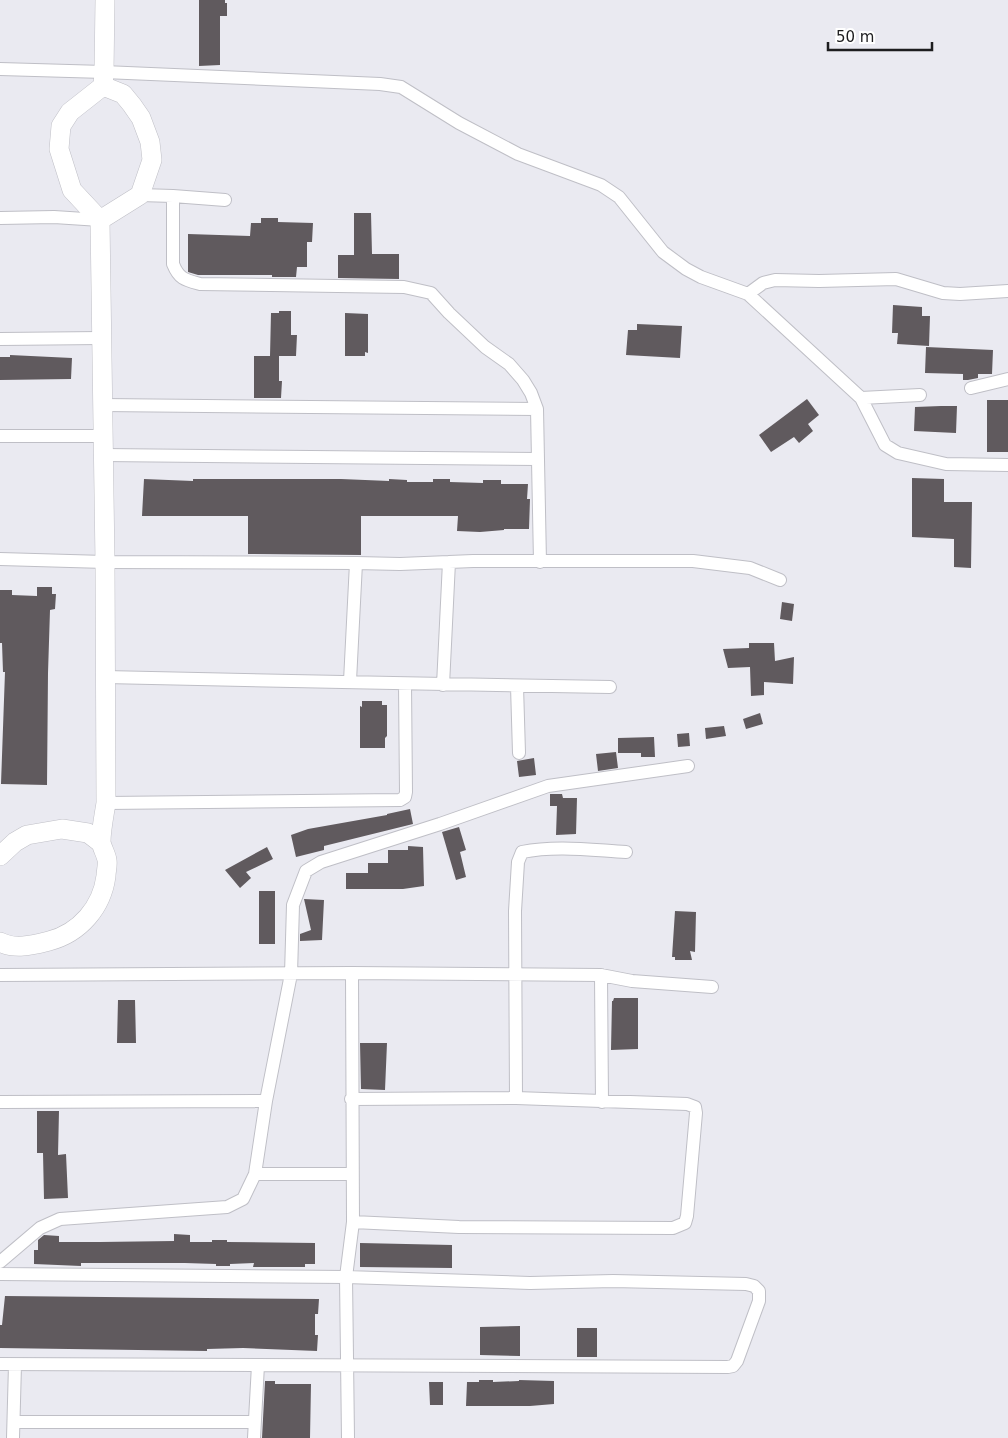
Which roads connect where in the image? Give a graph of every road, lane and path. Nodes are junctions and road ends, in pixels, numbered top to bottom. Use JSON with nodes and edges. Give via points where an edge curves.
{"nodes":[{"id":1,"x":105,"y":0,"type":"edge"},
{"id":2,"x":0,"y":69,"type":"edge"},
{"id":3,"x":104,"y":79,"type":"junction"},
{"id":4,"x":140,"y":195,"type":"junction"},
{"id":5,"x":173,"y":196,"type":"junction"},
{"id":6,"x":226,"y":200,"type":"dead end"},
{"id":7,"x":0,"y":218,"type":"edge"},
{"id":8,"x":100,"y":220,"type":"junction"},
{"id":9,"x":1008,"y":291,"type":"edge"},
{"id":10,"x":748,"y":294,"type":"junction"},
{"id":11,"x":101,"y":338,"type":"junction"},
{"id":12,"x":0,"y":339,"type":"edge"},
{"id":13,"x":1008,"y":378,"type":"edge"},
{"id":14,"x":971,"y":388,"type":"dead end"},
{"id":15,"x":920,"y":395,"type":"dead end"},
{"id":16,"x":861,"y":398,"type":"junction"},
{"id":17,"x":102,"y":405,"type":"junction"},
{"id":18,"x":537,"y":409,"type":"junction"},
{"id":19,"x":0,"y":436,"type":"edge"},
{"id":20,"x":103,"y":436,"type":"junction"},
{"id":21,"x":103,"y":455,"type":"junction"},
{"id":22,"x":538,"y":459,"type":"junction"},
{"id":23,"x":1008,"y":465,"type":"edge"},
{"id":24,"x":0,"y":559,"type":"edge"},
{"id":25,"x":105,"y":562,"type":"junction"},
{"id":26,"x":449,"y":562,"type":"junction"},
{"id":27,"x":540,"y":562,"type":"junction"},
{"id":28,"x":356,"y":563,"type":"junction"},
{"id":29,"x":780,"y":580,"type":"dead end"},
{"id":30,"x":105,"y":677,"type":"junction"},
{"id":31,"x":350,"y":681,"type":"junction"},
{"id":32,"x":405,"y":684,"type":"junction"},
{"id":33,"x":443,"y":685,"type":"junction"},
{"id":34,"x":517,"y":686,"type":"junction"},
{"id":35,"x":610,"y":687,"type":"dead end"},
{"id":36,"x":518,"y":753,"type":"dead end"},
{"id":37,"x":688,"y":766,"type":"dead end"},
{"id":38,"x":106,"y":804,"type":"junction"},
{"id":39,"x":101,"y":843,"type":"junction"},
{"id":40,"x":626,"y":852,"type":"dead end"},
{"id":41,"x":0,"y":856,"type":"edge"},
{"id":42,"x":1,"y":944,"type":"edge"},
{"id":43,"x":352,"y":973,"type":"junction"},
{"id":44,"x":0,"y":974,"type":"edge"},
{"id":45,"x":291,"y":974,"type":"junction"},
{"id":46,"x":515,"y":975,"type":"junction"},
{"id":47,"x":601,"y":975,"type":"junction"},
{"id":48,"x":712,"y":987,"type":"dead end"},
{"id":49,"x":516,"y":1098,"type":"junction"},
{"id":50,"x":352,"y":1099,"type":"junction"},
{"id":51,"x":266,"y":1101,"type":"junction"},
{"id":52,"x":0,"y":1102,"type":"edge"},
{"id":53,"x":602,"y":1102,"type":"junction"},
{"id":54,"x":254,"y":1174,"type":"junction"},
{"id":55,"x":352,"y":1174,"type":"junction"},
{"id":56,"x":352,"y":1222,"type":"junction"},
{"id":57,"x":0,"y":1262,"type":"edge"},
{"id":58,"x":0,"y":1274,"type":"edge"},
{"id":59,"x":346,"y":1277,"type":"junction"},
{"id":60,"x":0,"y":1364,"type":"edge"},
{"id":61,"x":15,"y":1365,"type":"junction"},
{"id":62,"x":258,"y":1365,"type":"junction"},
{"id":63,"x":348,"y":1366,"type":"junction"},
{"id":64,"x":14,"y":1422,"type":"junction"},
{"id":65,"x":254,"y":1422,"type":"junction"},
{"id":66,"x":13,"y":1438,"type":"edge"},
{"id":67,"x":254,"y":1438,"type":"edge"},
{"id":68,"x":348,"y":1438,"type":"edge"}],
"edges":[{"from":1,"to":3,"type":"street"},
{"from":2,"to":3,"type":"street"},
{"from":3,"to":4,"type":"street","via":[[132,105],[150,142],[152,160]]},
{"from":3,"to":8,"type":"street","via":[[70,112],[61,126],[59,149],[72,190]]},
{"from":3,"to":10,"type":"street","via":[[401,87],[518,154],[600,185],[618,197],[662,252],[701,277]]},
{"from":4,"to":5,"type":"street"},
{"from":4,"to":8,"type":"street"},
{"from":5,"to":6,"type":"street"},
{"from":5,"to":18,"type":"street","via":[[173,264],[184,280],[200,284],[404,287],[431,293],[523,380]]},
{"from":7,"to":8,"type":"street"},
{"from":8,"to":11,"type":"street"},
{"from":9,"to":10,"type":"street","via":[[943,293],[896,279],[775,280],[763,283]]},
{"from":10,"to":16,"type":"street"},
{"from":11,"to":12,"type":"street"},
{"from":11,"to":17,"type":"street"},
{"from":13,"to":14,"type":"street"},
{"from":15,"to":16,"type":"street"},
{"from":16,"to":23,"type":"street","via":[[885,445],[898,453],[946,464]]},
{"from":17,"to":18,"type":"street"},
{"from":17,"to":20,"type":"street"},
{"from":18,"to":22,"type":"street"},
{"from":19,"to":20,"type":"street"},
{"from":20,"to":21,"type":"street"},
{"from":21,"to":22,"type":"street"},
{"from":21,"to":25,"type":"street"},
{"from":22,"to":27,"type":"street"},
{"from":24,"to":25,"type":"street"},
{"from":25,"to":28,"type":"street"},
{"from":25,"to":30,"type":"street"},
{"from":26,"to":27,"type":"street"},
{"from":26,"to":28,"type":"street"},
{"from":26,"to":33,"type":"street"},
{"from":27,"to":29,"type":"street","via":[[693,561],[750,568]]},
{"from":28,"to":31,"type":"street"},
{"from":30,"to":31,"type":"street"},
{"from":30,"to":38,"type":"street"},
{"from":31,"to":32,"type":"street"},
{"from":32,"to":33,"type":"street"},
{"from":32,"to":38,"type":"street","via":[[406,792],[400,800]]},
{"from":33,"to":34,"type":"street"},
{"from":34,"to":35,"type":"street"},
{"from":34,"to":36,"type":"street"},
{"from":37,"to":45,"type":"street","via":[[548,786],[321,862],[306,871],[293,905]]},
{"from":38,"to":39,"type":"street"},
{"from":39,"to":41,"type":"street","via":[[88,833],[62,829],[27,835]]},
{"from":39,"to":42,"type":"street","via":[[107,861],[105,880],[100,900],[90,917],[55,940],[16,946]]},
{"from":40,"to":46,"type":"street","via":[[541,848],[522,852],[518,862]]},
{"from":43,"to":45,"type":"street"},
{"from":43,"to":46,"type":"street"},
{"from":43,"to":50,"type":"street"},
{"from":44,"to":45,"type":"street"},
{"from":45,"to":51,"type":"street"},
{"from":46,"to":47,"type":"street"},
{"from":46,"to":49,"type":"street"},
{"from":47,"to":48,"type":"street"},
{"from":47,"to":53,"type":"street"},
{"from":49,"to":50,"type":"street"},
{"from":49,"to":53,"type":"street"},
{"from":50,"to":55,"type":"street"},
{"from":51,"to":52,"type":"street"},
{"from":51,"to":54,"type":"street"},
{"from":53,"to":56,"type":"street","via":[[687,1104],[695,1108],[685,1223],[673,1228],[508,1228]]},
{"from":54,"to":55,"type":"street"},
{"from":54,"to":57,"type":"street","via":[[243,1198],[228,1207],[60,1219],[40,1228]]},
{"from":55,"to":56,"type":"street"},
{"from":56,"to":59,"type":"street"},
{"from":58,"to":59,"type":"street"},
{"from":59,"to":63,"type":"street"},
{"from":59,"to":63,"type":"street","via":[[746,1284],[759,1291],[759,1301],[737,1361],[728,1367]]},
{"from":60,"to":61,"type":"street"},
{"from":61,"to":62,"type":"street"},
{"from":61,"to":64,"type":"street"},
{"from":62,"to":63,"type":"street"},
{"from":62,"to":65,"type":"street"},
{"from":63,"to":68,"type":"street"},
{"from":64,"to":65,"type":"street"},
{"from":64,"to":66,"type":"street"},
{"from":65,"to":67,"type":"street"}]}
